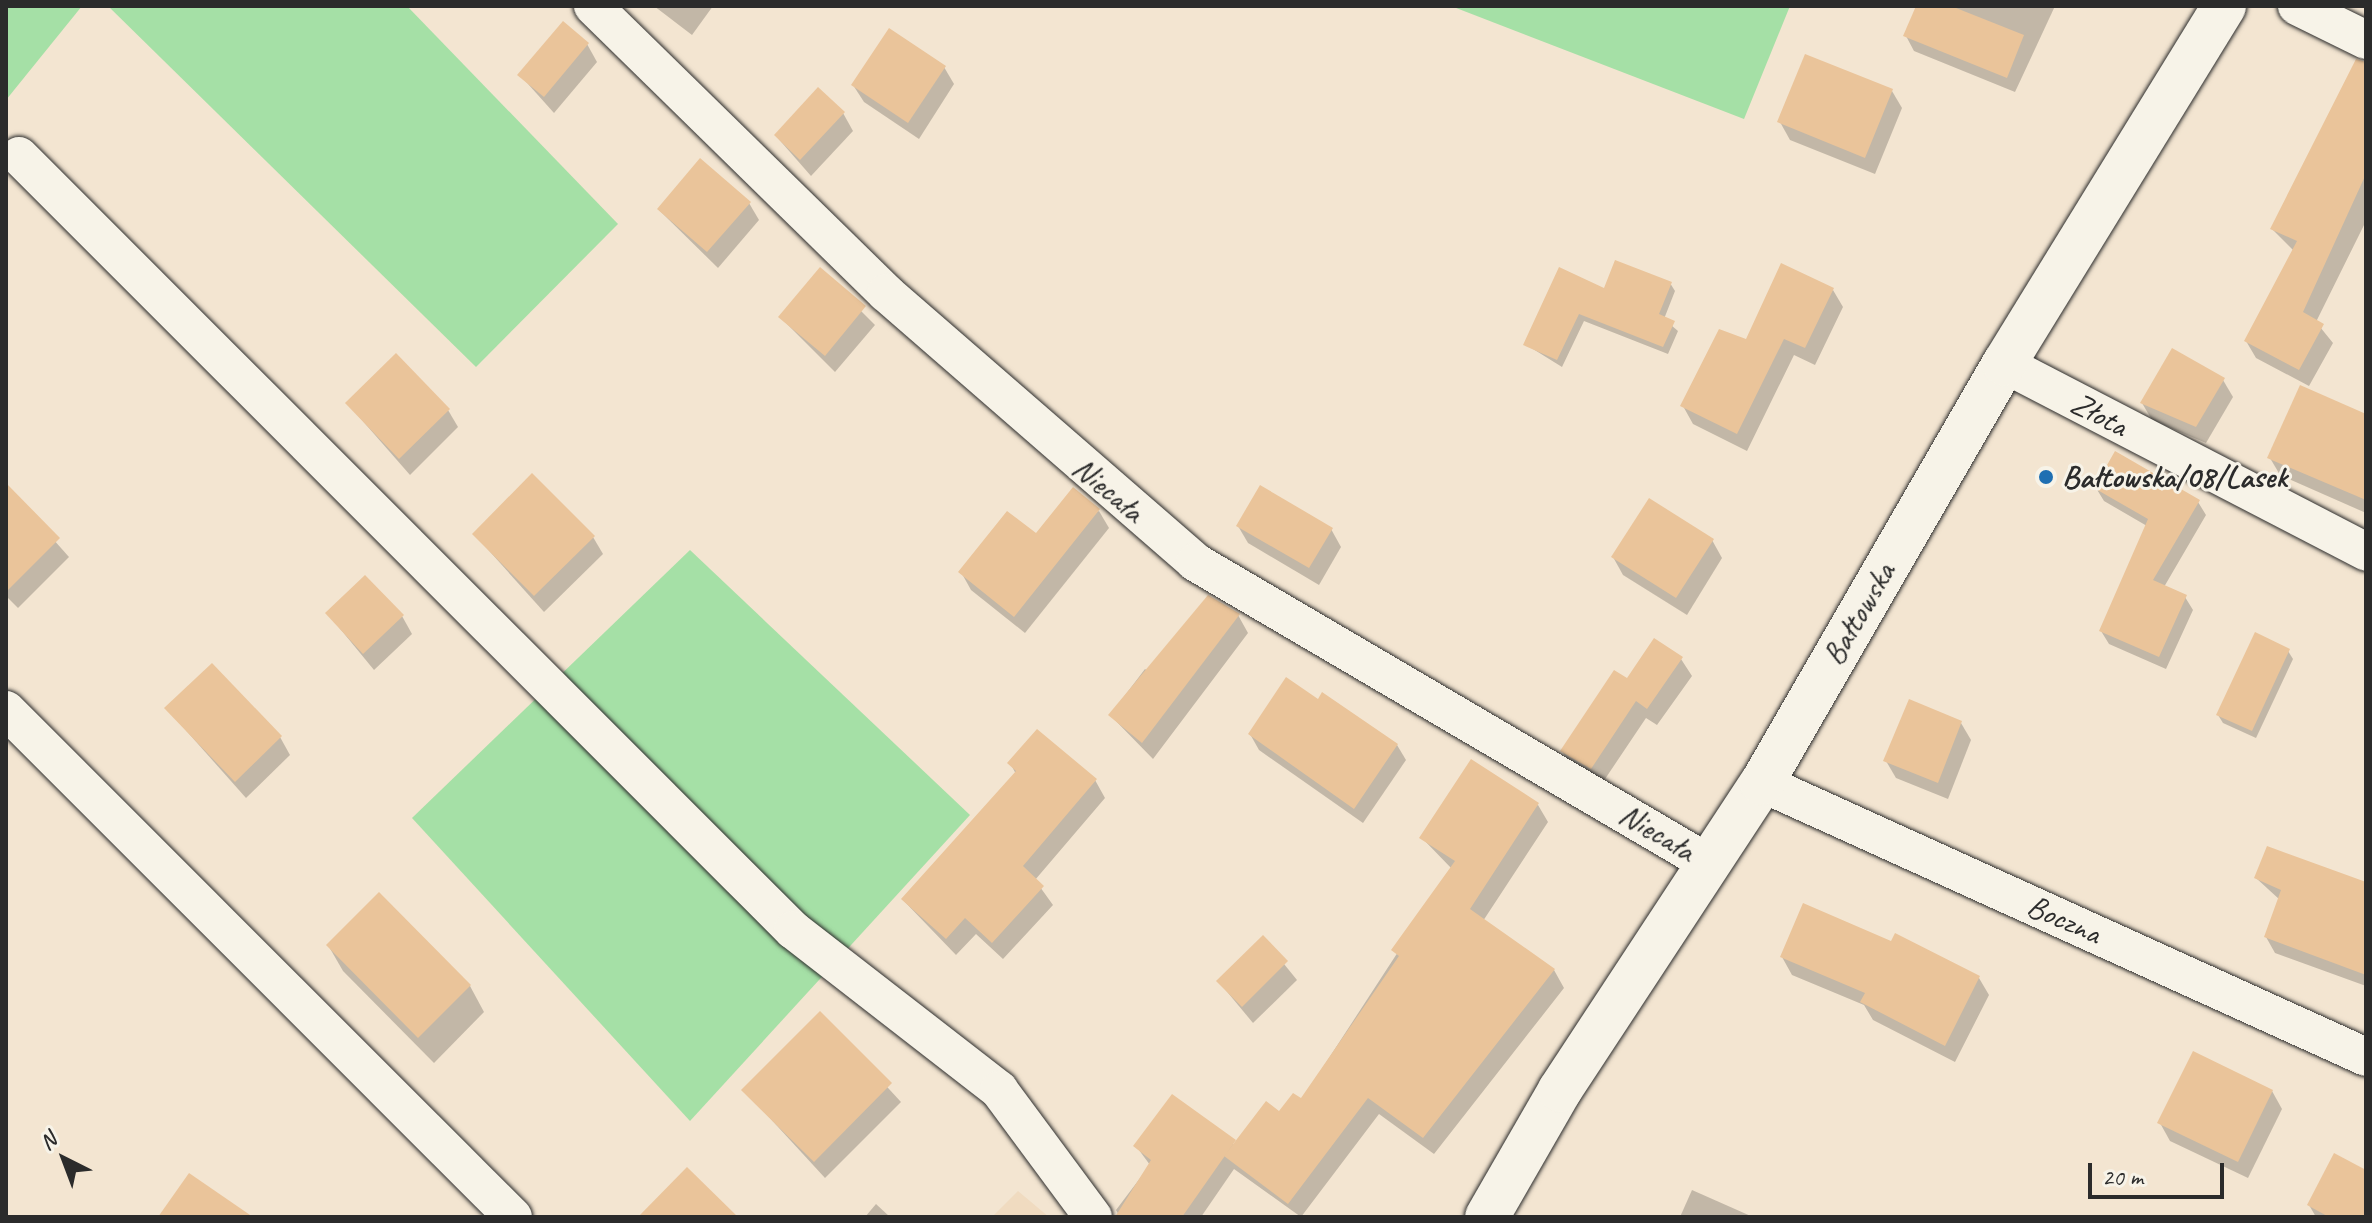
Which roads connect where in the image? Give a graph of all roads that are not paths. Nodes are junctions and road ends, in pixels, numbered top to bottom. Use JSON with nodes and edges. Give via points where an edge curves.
{"nodes":[{"id":1,"x":593,"y":6,"type":"edge"},
{"id":2,"x":2224,"y":6,"type":"edge"},
{"id":3,"x":2297,"y":6,"type":"edge"},
{"id":4,"x":2366,"y":40,"type":"edge"},
{"id":5,"x":19,"y":156,"type":"dead end"},
{"id":6,"x":2004,"y":364,"type":"junction"},
{"id":7,"x":2366,"y":552,"type":"edge"},
{"id":8,"x":6,"y":710,"type":"edge"},
{"id":9,"x":1762,"y":783,"type":"junction"},
{"id":10,"x":1708,"y":863,"type":"junction"},
{"id":11,"x":2366,"y":1057,"type":"edge"},
{"id":12,"x":513,"y":1217,"type":"edge"},
{"id":13,"x":1093,"y":1217,"type":"edge"},
{"id":14,"x":1487,"y":1217,"type":"edge"}],
"edges":[{"from":1,"to":10,"type":"street","name":"Niecała","via":[[886,293],[1195,562]]},
{"from":2,"to":6,"type":"main road","name":"Bałtowska"},
{"from":3,"to":4,"type":"street"},
{"from":5,"to":13,"type":"street","via":[[793,930],[999,1090]]},
{"from":6,"to":7,"type":"street","name":"Złota"},
{"from":6,"to":9,"type":"main road","name":"Bałtowska"},
{"from":8,"to":12,"type":"street"},
{"from":9,"to":10,"type":"main road","name":"Bałtowska"},
{"from":9,"to":11,"type":"street","name":"Boczna"},
{"from":10,"to":14,"type":"main road","name":"Bałtowska"}]}
